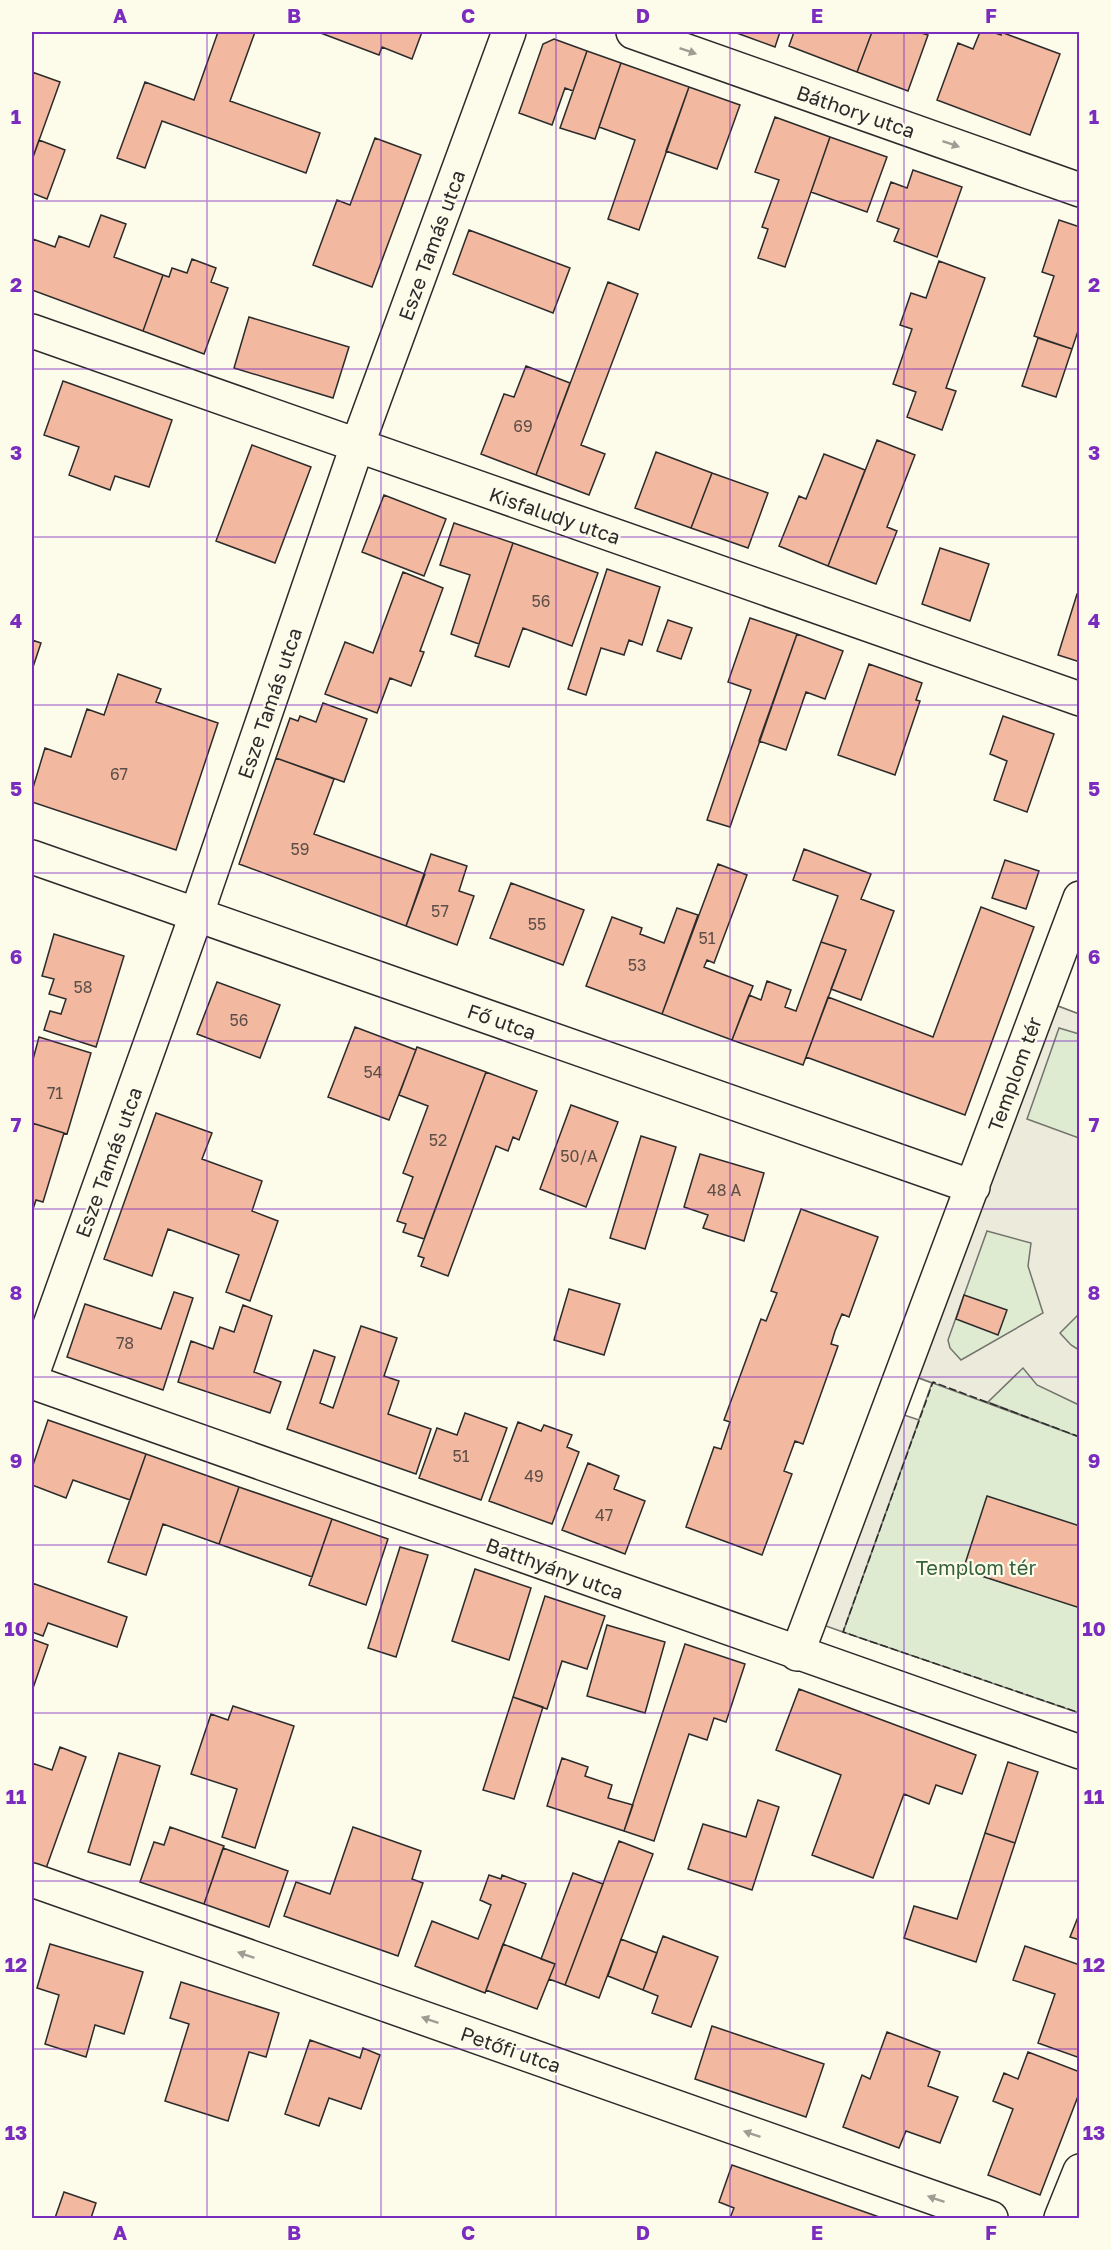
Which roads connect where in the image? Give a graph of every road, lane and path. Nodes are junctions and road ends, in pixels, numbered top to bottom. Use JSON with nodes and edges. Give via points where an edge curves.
{"nodes":[{"id":1,"x":509,"y":32,"type":"edge"},
{"id":2,"x":633,"y":32,"type":"edge"},
{"id":3,"x":1080,"y":189,"type":"edge"},
{"id":4,"x":32,"y":331,"type":"edge"},
{"id":5,"x":357,"y":446,"type":"junction"},
{"id":6,"x":1080,"y":699,"type":"edge"},
{"id":7,"x":32,"y":857,"type":"edge"},
{"id":8,"x":1080,"y":898,"type":"edge"},
{"id":9,"x":197,"y":913,"type":"junction"},
{"id":10,"x":973,"y":1187,"type":"junction"},
{"id":11,"x":32,"y":1375,"type":"edge"},
{"id":12,"x":32,"y":1382,"type":"edge"},
{"id":13,"x":797,"y":1654,"type":"junction"},
{"id":14,"x":1080,"y":1752,"type":"edge"},
{"id":15,"x":32,"y":1880,"type":"edge"},
{"id":16,"x":1080,"y":2171,"type":"edge"},
{"id":17,"x":991,"y":2218,"type":"edge"},
{"id":18,"x":1061,"y":2218,"type":"edge"}],
"edges":[{"from":1,"to":5,"type":"street","name":"Esze Tamás utca"},
{"from":2,"to":3,"type":"street","name":"Báthory utca","one_way":true},
{"from":4,"to":5,"type":"street","name":"Kisfaludy utca"},
{"from":5,"to":6,"type":"street","name":"Kisfaludy utca"},
{"from":5,"to":9,"type":"street","name":"Esze Tamás utca"},
{"from":7,"to":9,"type":"street","name":"Fő utca"},
{"from":8,"to":10,"type":"street","name":"Templom tér"},
{"from":9,"to":10,"type":"street","name":"Fő utca"},
{"from":9,"to":11,"type":"street","name":"Esze Tamás utca"},
{"from":10,"to":13,"type":"street","name":"Templom tér"},
{"from":12,"to":13,"type":"street","name":"Batthyány utca"},
{"from":13,"to":14,"type":"street","name":"Batthyány utca"},
{"from":17,"to":15,"type":"street","name":"Petőfi utca","one_way":true},
{"from":16,"to":18,"type":"street"}]}
